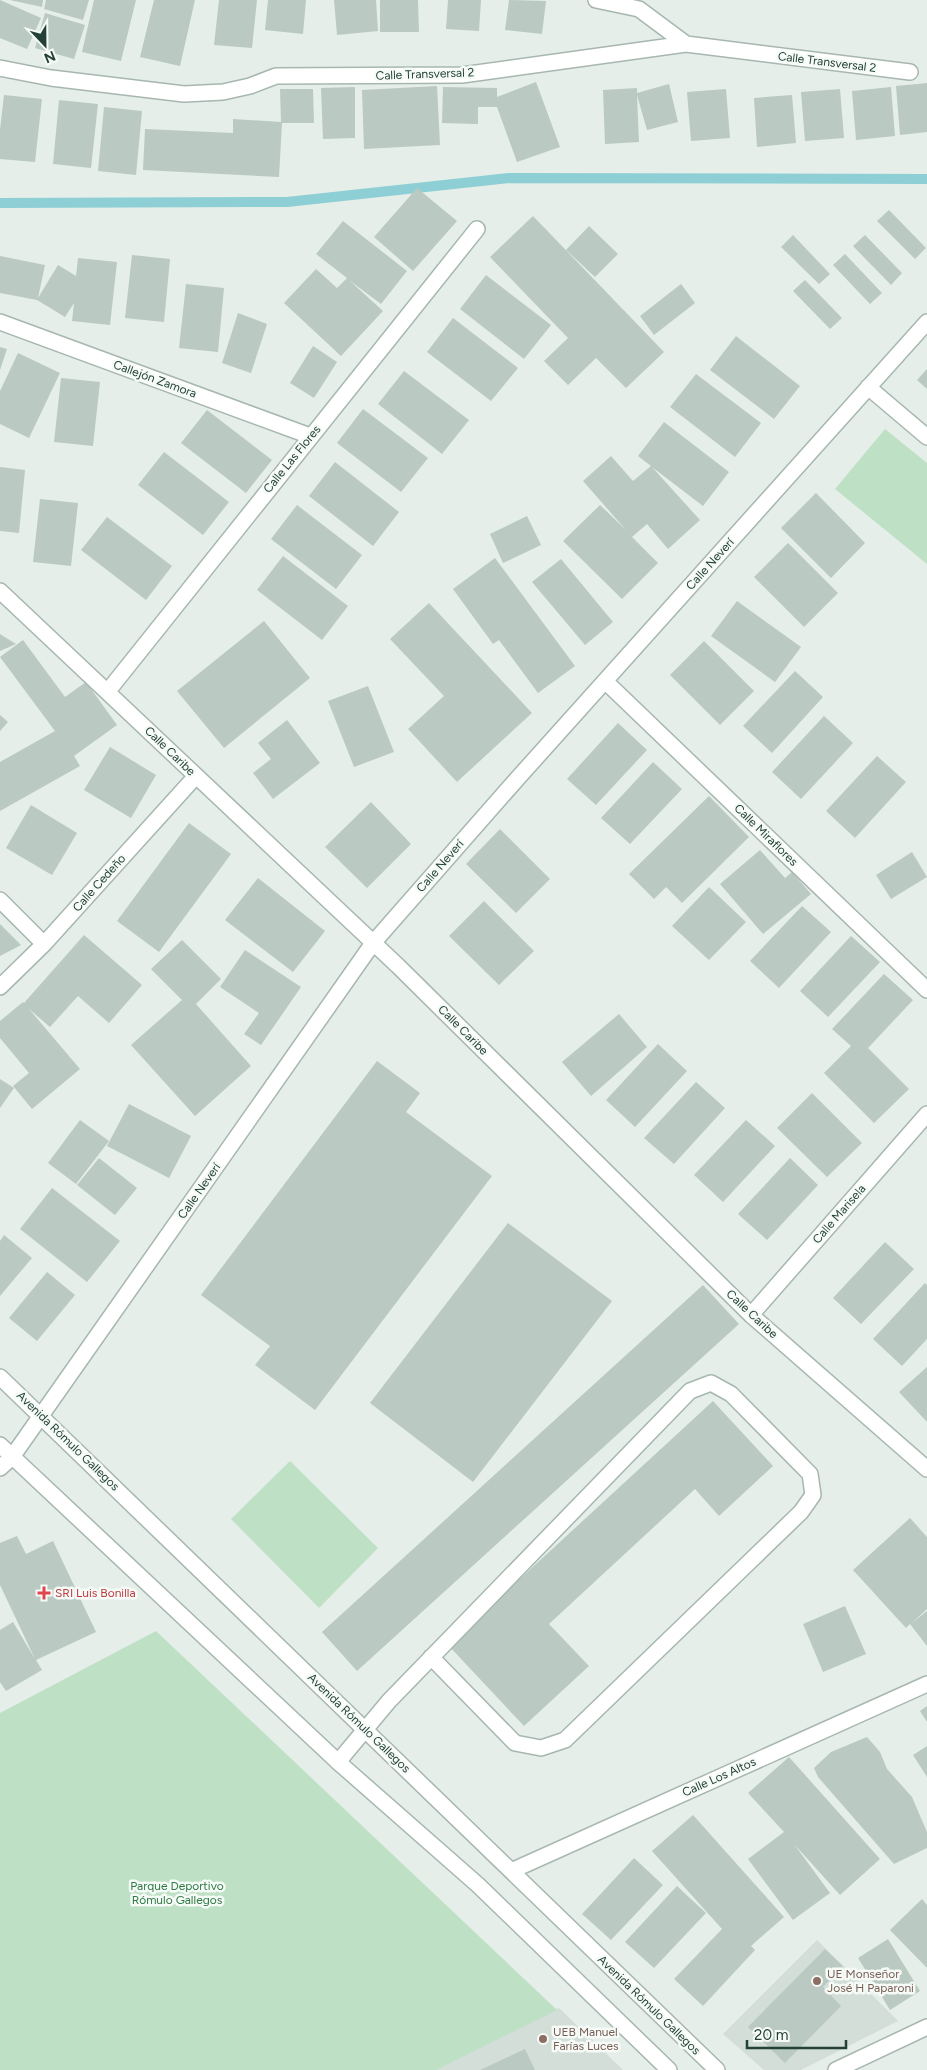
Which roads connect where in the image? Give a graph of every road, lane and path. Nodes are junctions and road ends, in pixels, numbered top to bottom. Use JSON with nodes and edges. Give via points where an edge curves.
{"nodes":[{"id":1,"x":596,"y":0,"type":"edge"},
{"id":2,"x":686,"y":44,"type":"junction"},
{"id":3,"x":0,"y":68,"type":"edge"},
{"id":4,"x":910,"y":72,"type":"dead end"},
{"id":5,"x":477,"y":229,"type":"dead end"},
{"id":6,"x":0,"y":322,"type":"edge"},
{"id":7,"x":927,"y":322,"type":"edge"},
{"id":8,"x":868,"y":387,"type":"junction"},
{"id":9,"x":310,"y":436,"type":"junction"},
{"id":10,"x":927,"y":437,"type":"edge"},
{"id":11,"x":0,"y":591,"type":"edge"},
{"id":12,"x":605,"y":681,"type":"junction"},
{"id":13,"x":108,"y":691,"type":"junction"},
{"id":14,"x":196,"y":776,"type":"junction"},
{"id":15,"x":0,"y":900,"type":"edge"},
{"id":16,"x":373,"y":943,"type":"junction"},
{"id":17,"x":44,"y":944,"type":"junction"},
{"id":18,"x":0,"y":987,"type":"edge"},
{"id":19,"x":927,"y":990,"type":"edge"},
{"id":20,"x":927,"y":1114,"type":"edge"},
{"id":21,"x":751,"y":1315,"type":"junction"},
{"id":22,"x":0,"y":1377,"type":"edge"},
{"id":23,"x":41,"y":1416,"type":"junction"},
{"id":24,"x":0,"y":1445,"type":"edge"},
{"id":25,"x":12,"y":1457,"type":"junction"},
{"id":26,"x":0,"y":1468,"type":"edge"},
{"id":27,"x":927,"y":1469,"type":"edge"},
{"id":28,"x":431,"y":1657,"type":"junction"},
{"id":29,"x":927,"y":1684,"type":"edge"},
{"id":30,"x":365,"y":1729,"type":"junction"},
{"id":31,"x":338,"y":1762,"type":"junction"},
{"id":32,"x":511,"y":1871,"type":"junction"},
{"id":33,"x":927,"y":2027,"type":"edge"},
{"id":34,"x":669,"y":2070,"type":"edge"},
{"id":35,"x":717,"y":2070,"type":"edge"},
{"id":36,"x":836,"y":2070,"type":"edge"}],
"edges":[{"from":1,"to":2,"type":"street","via":[[639,9]]},
{"from":2,"to":3,"type":"street","name":"Calle Transversal 2","via":[[462,75],[276,76],[223,92],[184,94],[51,78]]},
{"from":2,"to":4,"type":"street","name":"Calle Transversal 2"},
{"from":5,"to":9,"type":"street","name":"Calle Las Flores"},
{"from":6,"to":9,"type":"street","name":"Callejón Zamora"},
{"from":7,"to":8,"type":"street","name":"Calle Neverí"},
{"from":8,"to":10,"type":"street"},
{"from":8,"to":12,"type":"street","name":"Calle Neverí"},
{"from":9,"to":13,"type":"street","name":"Calle Las Flores"},
{"from":11,"to":13,"type":"street","name":"Calle Caribe"},
{"from":12,"to":16,"type":"street","name":"Calle Neverí"},
{"from":12,"to":19,"type":"street","name":"Calle Miraflores"},
{"from":13,"to":14,"type":"street","name":"Calle Caribe"},
{"from":14,"to":16,"type":"street","name":"Calle Caribe"},
{"from":14,"to":17,"type":"street","name":"Calle Cedeño"},
{"from":15,"to":17,"type":"street"},
{"from":16,"to":21,"type":"street","name":"Calle Caribe"},
{"from":16,"to":23,"type":"street","name":"Calle Neverí"},
{"from":17,"to":18,"type":"street","name":"Calle Cedeño"},
{"from":20,"to":21,"type":"street","name":"Calle Marisela"},
{"from":21,"to":27,"type":"street","name":"Calle Caribe"},
{"from":22,"to":23,"type":"street","name":"Avenida Rómulo Gallegos"},
{"from":23,"to":25,"type":"street","name":"Calle Neverí"},
{"from":23,"to":30,"type":"street","name":"Avenida Rómulo Gallegos"},
{"from":24,"to":25,"type":"street"},
{"from":25,"to":26,"type":"street","name":"Calle Neverí"},
{"from":25,"to":31,"type":"street"},
{"from":28,"to":28,"type":"street","via":[[690,1390],[711,1383],[731,1394],[810,1474],[812,1495],[801,1512],[565,1740],[541,1748],[515,1743]]},
{"from":28,"to":30,"type":"street"},
{"from":29,"to":32,"type":"street","name":"Calle Los Altos"},
{"from":30,"to":31,"type":"street"},
{"from":30,"to":32,"type":"street","name":"Avenida Rómulo Gallegos"},
{"from":31,"to":34,"type":"street","via":[[478,1886]]},
{"from":32,"to":35,"type":"street","name":"Avenida Rómulo Gallegos"},
{"from":33,"to":36,"type":"street"}]}
